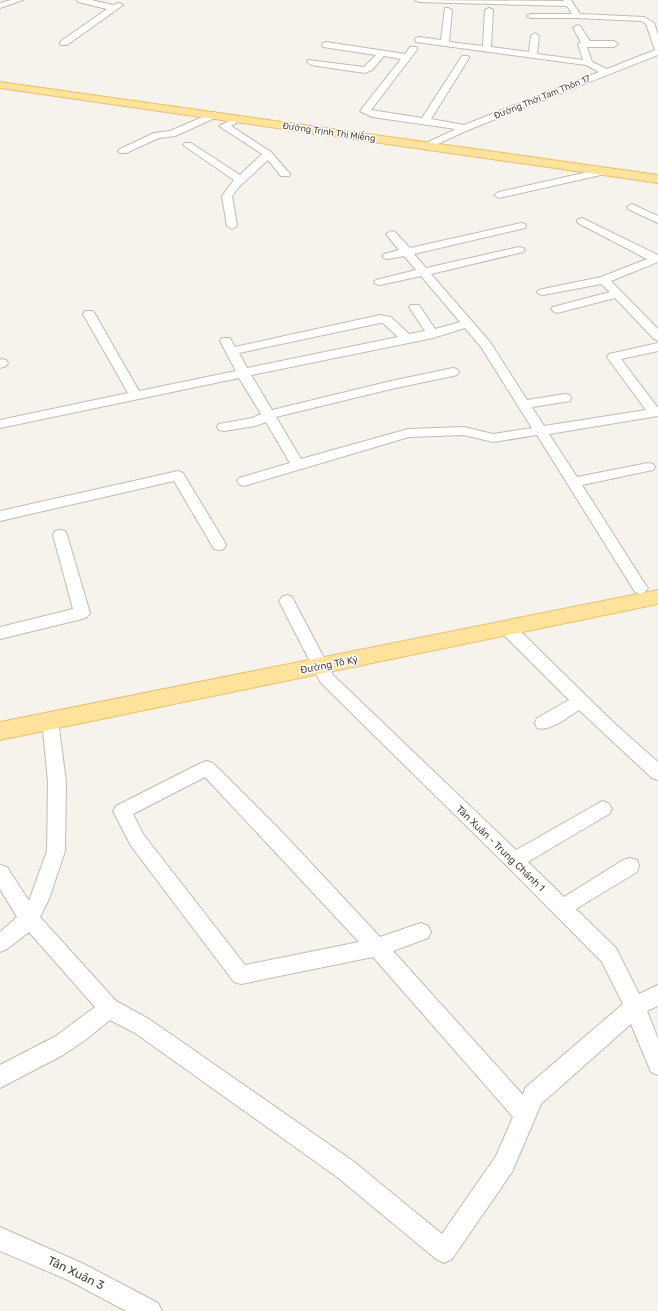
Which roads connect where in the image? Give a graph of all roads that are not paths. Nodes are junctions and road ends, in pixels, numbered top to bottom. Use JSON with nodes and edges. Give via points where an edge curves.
{"nodes":[{"id":1,"x":81,"y":0,"type":"edge"},
{"id":2,"x":420,"y":0,"type":"edge"},
{"id":3,"x":15,"y":1,"type":"edge"},
{"id":4,"x":476,"y":1,"type":"edge"},
{"id":5,"x":567,"y":2,"type":"edge"},
{"id":6,"x":0,"y":6,"type":"edge"},
{"id":7,"x":448,"y":10,"type":"dead end"},
{"id":8,"x":489,"y":10,"type":"dead end"},
{"id":9,"x":531,"y":16,"type":"dead end"},
{"id":10,"x":577,"y":16,"type":"junction"},
{"id":11,"x":578,"y":28,"type":"dead end"},
{"id":12,"x":535,"y":36,"type":"dead end"},
{"id":13,"x":419,"y":40,"type":"dead end"},
{"id":14,"x":445,"y":42,"type":"junction"},
{"id":15,"x":64,"y":43,"type":"dead end"},
{"id":16,"x":587,"y":44,"type":"junction"},
{"id":17,"x":614,"y":44,"type":"dead end"},
{"id":18,"x":326,"y":45,"type":"dead end"},
{"id":19,"x":487,"y":48,"type":"junction"},
{"id":20,"x":658,"y":50,"type":"edge"},
{"id":21,"x":382,"y":53,"type":"junction"},
{"id":22,"x":533,"y":55,"type":"junction"},
{"id":23,"x":465,"y":58,"type":"dead end"},
{"id":24,"x":311,"y":62,"type":"dead end"},
{"id":25,"x":588,"y":63,"type":"junction"},
{"id":26,"x":606,"y":72,"type":"junction"},
{"id":27,"x":0,"y":86,"type":"edge"},
{"id":28,"x":199,"y":114,"type":"junction"},
{"id":29,"x":214,"y":115,"type":"junction"},
{"id":30,"x":239,"y":119,"type":"junction"},
{"id":31,"x":425,"y":120,"type":"junction"},
{"id":32,"x":465,"y":128,"type":"junction"},
{"id":33,"x":157,"y":135,"type":"junction"},
{"id":34,"x":188,"y":145,"type":"dead end"},
{"id":35,"x":427,"y":146,"type":"junction"},
{"id":36,"x":123,"y":151,"type":"dead end"},
{"id":37,"x":268,"y":154,"type":"junction"},
{"id":38,"x":601,"y":172,"type":"junction"},
{"id":39,"x":285,"y":174,"type":"dead end"},
{"id":40,"x":658,"y":179,"type":"edge"},
{"id":41,"x":240,"y":180,"type":"junction"},
{"id":42,"x":499,"y":195,"type":"dead end"},
{"id":43,"x":632,"y":207,"type":"dead end"},
{"id":44,"x":658,"y":220,"type":"edge"},
{"id":45,"x":582,"y":221,"type":"dead end"},
{"id":46,"x":232,"y":226,"type":"dead end"},
{"id":47,"x":521,"y":226,"type":"dead end"},
{"id":48,"x":391,"y":234,"type":"dead end"},
{"id":49,"x":519,"y":250,"type":"dead end"},
{"id":50,"x":407,"y":252,"type":"junction"},
{"id":51,"x":388,"y":256,"type":"dead end"},
{"id":52,"x":657,"y":259,"type":"edge"},
{"id":53,"x":424,"y":271,"type":"junction"},
{"id":54,"x":604,"y":280,"type":"junction"},
{"id":55,"x":380,"y":282,"type":"dead end"},
{"id":56,"x":543,"y":292,"type":"dead end"},
{"id":57,"x":617,"y":294,"type":"junction"},
{"id":58,"x":415,"y":307,"type":"dead end"},
{"id":59,"x":557,"y":309,"type":"dead end"},
{"id":60,"x":89,"y":314,"type":"dead end"},
{"id":61,"x":468,"y":324,"type":"junction"},
{"id":62,"x":433,"y":334,"type":"junction"},
{"id":63,"x":658,"y":336,"type":"edge"},
{"id":64,"x":407,"y":339,"type":"junction"},
{"id":65,"x":658,"y":347,"type":"edge"},
{"id":66,"x":453,"y":372,"type":"dead end"},
{"id":67,"x":243,"y":373,"type":"junction"},
{"id":68,"x":135,"y":395,"type":"junction"},
{"id":69,"x":565,"y":398,"type":"dead end"},
{"id":70,"x":524,"y":404,"type":"junction"},
{"id":71,"x":268,"y":415,"type":"junction"},
{"id":72,"x":0,"y":424,"type":"edge"},
{"id":73,"x":224,"y":427,"type":"dead end"},
{"id":74,"x":542,"y":432,"type":"junction"},
{"id":75,"x":298,"y":465,"type":"junction"},
{"id":76,"x":648,"y":467,"type":"dead end"},
{"id":77,"x":244,"y":481,"type":"dead end"},
{"id":78,"x":574,"y":482,"type":"junction"},
{"id":79,"x":0,"y":516,"type":"edge"},
{"id":80,"x":60,"y":535,"type":"dead end"},
{"id":81,"x":219,"y":544,"type":"dead end"},
{"id":82,"x":649,"y":586,"type":"edge"},
{"id":83,"x":658,"y":597,"type":"edge"},
{"id":84,"x":287,"y":601,"type":"dead end"},
{"id":85,"x":507,"y":628,"type":"junction"},
{"id":86,"x":0,"y":633,"type":"edge"},
{"id":87,"x":317,"y":659,"type":"junction"},
{"id":88,"x":580,"y":701,"type":"junction"},
{"id":89,"x":0,"y":716,"type":"edge"},
{"id":90,"x":50,"y":720,"type":"junction"},
{"id":91,"x":543,"y":723,"type":"dead end"},
{"id":92,"x":0,"y":731,"type":"edge"},
{"id":93,"x":658,"y":773,"type":"edge"},
{"id":94,"x":603,"y":809,"type":"dead end"},
{"id":95,"x":514,"y":860,"type":"junction"},
{"id":96,"x":630,"y":866,"type":"dead end"},
{"id":97,"x":0,"y":874,"type":"edge"},
{"id":98,"x":562,"y":908,"type":"junction"},
{"id":99,"x":29,"y":918,"type":"junction"},
{"id":100,"x":421,"y":932,"type":"dead end"},
{"id":101,"x":0,"y":943,"type":"edge"},
{"id":102,"x":377,"y":947,"type":"junction"},
{"id":103,"x":658,"y":995,"type":"edge"},
{"id":104,"x":635,"y":1007,"type":"junction"},
{"id":105,"x":108,"y":1008,"type":"junction"},
{"id":106,"x":658,"y":1065,"type":"edge"},
{"id":107,"x":0,"y":1077,"type":"edge"},
{"id":108,"x":525,"y":1114,"type":"junction"},
{"id":109,"x":0,"y":1239,"type":"edge"},
{"id":110,"x":150,"y":1311,"type":"edge"}],
"edges":[{"from":1,"to":15,"type":"street","via":[[117,6]]},
{"from":2,"to":4,"type":"street"},
{"from":3,"to":6,"type":"street"},
{"from":4,"to":5,"type":"street"},
{"from":5,"to":10,"type":"street"},
{"from":7,"to":14,"type":"street"},
{"from":8,"to":19,"type":"street"},
{"from":9,"to":10,"type":"street"},
{"from":10,"to":20,"type":"street","via":[[644,19],[650,23]]},
{"from":11,"to":16,"type":"street"},
{"from":12,"to":22,"type":"street"},
{"from":13,"to":14,"type":"street"},
{"from":14,"to":19,"type":"street"},
{"from":16,"to":17,"type":"street"},
{"from":16,"to":25,"type":"street","via":[[582,44]]},
{"from":18,"to":21,"type":"street"},
{"from":19,"to":22,"type":"street"},
{"from":20,"to":26,"type":"street","name":"Đường Thới Tam Thôn 17"},
{"from":21,"to":24,"type":"street","via":[[365,70]]},
{"from":21,"to":31,"type":"street","via":[[410,53],[365,111]]},
{"from":22,"to":25,"type":"street"},
{"from":23,"to":31,"type":"street"},
{"from":25,"to":26,"type":"street"},
{"from":26,"to":32,"type":"street","name":"Đường Thới Tam Thôn 17"},
{"from":27,"to":28,"type":"main road","name":"Đường Trịnh Thị Miếng"},
{"from":28,"to":29,"type":"main road","name":"Đường Trịnh Thị Miếng"},
{"from":28,"to":33,"type":"street"},
{"from":29,"to":30,"type":"main road","name":"Đường Trịnh Thị Miếng"},
{"from":29,"to":33,"type":"street","via":[[172,134]]},
{"from":30,"to":35,"type":"main road","name":"Đường Trịnh Thị Miếng"},
{"from":30,"to":37,"type":"street","via":[[224,126]]},
{"from":31,"to":32,"type":"street"},
{"from":32,"to":35,"type":"street","name":"Đường Thới Tam Thôn 17"},
{"from":33,"to":36,"type":"street"},
{"from":34,"to":41,"type":"street"},
{"from":35,"to":38,"type":"main road","name":"Đường Trịnh Thị Miếng"},
{"from":37,"to":39,"type":"street"},
{"from":37,"to":41,"type":"street"},
{"from":38,"to":40,"type":"main road","name":"Đường Trịnh Thị Miếng"},
{"from":38,"to":42,"type":"street"},
{"from":41,"to":46,"type":"street","via":[[227,196]]},
{"from":43,"to":44,"type":"street"},
{"from":45,"to":52,"type":"street"},
{"from":47,"to":50,"type":"street"},
{"from":48,"to":50,"type":"street"},
{"from":49,"to":53,"type":"street"},
{"from":50,"to":51,"type":"street"},
{"from":50,"to":53,"type":"street"},
{"from":52,"to":54,"type":"street"},
{"from":53,"to":55,"type":"street"},
{"from":53,"to":61,"type":"street"},
{"from":54,"to":56,"type":"street"},
{"from":54,"to":57,"type":"street"},
{"from":57,"to":59,"type":"street"},
{"from":57,"to":63,"type":"street"},
{"from":58,"to":62,"type":"street"},
{"from":60,"to":68,"type":"street"},
{"from":61,"to":62,"type":"street"},
{"from":61,"to":70,"type":"street","via":[[486,345]]},
{"from":62,"to":64,"type":"street"},
{"from":64,"to":67,"type":"street"},
{"from":64,"to":67,"type":"street","via":[[387,320],[380,319],[229,346]]},
{"from":65,"to":74,"type":"street","via":[[613,357],[655,413]]},
{"from":66,"to":71,"type":"street"},
{"from":67,"to":68,"type":"street"},
{"from":67,"to":71,"type":"street"},
{"from":68,"to":72,"type":"street"},
{"from":69,"to":70,"type":"street"},
{"from":70,"to":74,"type":"street"},
{"from":71,"to":73,"type":"street","via":[[255,422]]},
{"from":71,"to":75,"type":"street"},
{"from":74,"to":75,"type":"street","via":[[493,438],[464,431],[408,433]]},
{"from":74,"to":78,"type":"street"},
{"from":75,"to":77,"type":"street"},
{"from":76,"to":78,"type":"street"},
{"from":78,"to":82,"type":"street"},
{"from":79,"to":81,"type":"street","via":[[178,476]]},
{"from":80,"to":86,"type":"street","via":[[82,613]]},
{"from":82,"to":87,"type":"main road","name":"Đường Tô Ký"},
{"from":83,"to":85,"type":"main road","name":"Đường Tô Ký"},
{"from":84,"to":87,"type":"street","name":"Tân Xuân - Trung Chánh 1"},
{"from":85,"to":87,"type":"main road","name":"Đường Tô Ký"},
{"from":85,"to":88,"type":"street"},
{"from":87,"to":89,"type":"main road","name":"Đường Tô Ký"},
{"from":87,"to":90,"type":"main road","name":"Đường Tô Ký"},
{"from":87,"to":95,"type":"street","name":"Tân Xuân - Trung Chánh 1","via":[[327,679]]},
{"from":88,"to":91,"type":"street"},
{"from":88,"to":93,"type":"street"},
{"from":90,"to":92,"type":"main road","name":"Đường Tô Ký"},
{"from":90,"to":99,"type":"street","via":[[57,782],[56,851],[40,899]]},
{"from":94,"to":95,"type":"street"},
{"from":95,"to":98,"type":"street","name":"Tân Xuân - Trung Chánh 1"},
{"from":96,"to":98,"type":"street"},
{"from":97,"to":99,"type":"street"},
{"from":98,"to":104,"type":"street","name":"Tân Xuân - Trung Chánh 1","via":[[609,955]]},
{"from":99,"to":101,"type":"street"},
{"from":99,"to":105,"type":"street"},
{"from":100,"to":102,"type":"street"},
{"from":102,"to":102,"type":"street","via":[[247,807],[207,768],[122,811],[138,840],[241,975]]},
{"from":102,"to":108,"type":"street"},
{"from":103,"to":104,"type":"street"},
{"from":104,"to":106,"type":"street","name":"Tân Xuân - Trung Chánh 1"},
{"from":104,"to":108,"type":"street","via":[[533,1096]]},
{"from":105,"to":107,"type":"street","via":[[56,1047]]},
{"from":105,"to":108,"type":"street","via":[[142,1026],[344,1169],[444,1250],[504,1164]]},
{"from":109,"to":110,"type":"street","name":"Tân Xuân 3","via":[[76,1272]]}]}
